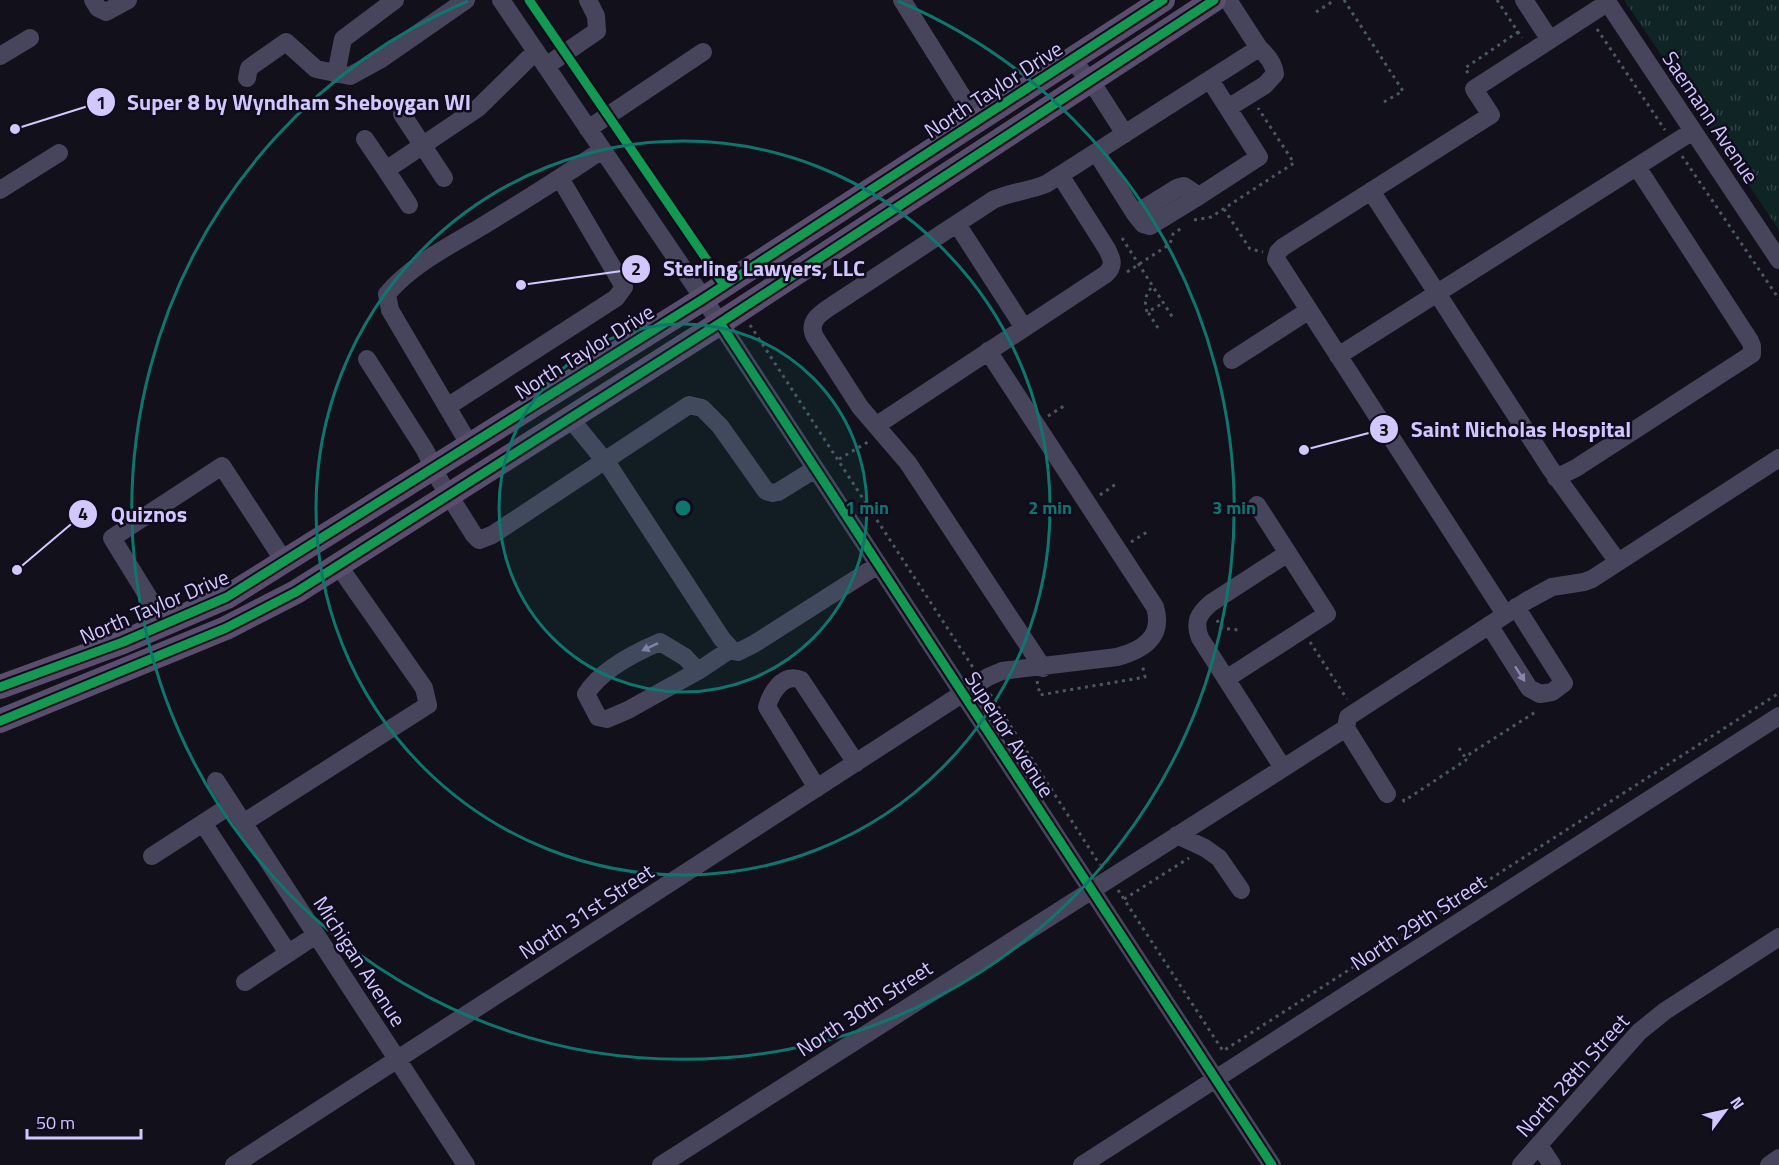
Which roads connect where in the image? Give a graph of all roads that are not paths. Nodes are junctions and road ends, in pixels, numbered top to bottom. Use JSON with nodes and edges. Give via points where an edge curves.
{"nodes":[{"id":1,"x":93,"y":0,"type":"edge"},
{"id":2,"x":128,"y":0,"type":"edge"},
{"id":3,"x":395,"y":0,"type":"edge"},
{"id":4,"x":466,"y":0,"type":"edge"},
{"id":5,"x":501,"y":0,"type":"edge"},
{"id":6,"x":588,"y":0,"type":"edge"},
{"id":7,"x":902,"y":0,"type":"edge"},
{"id":8,"x":1163,"y":0,"type":"edge"},
{"id":9,"x":1214,"y":0,"type":"edge"},
{"id":10,"x":1228,"y":0,"type":"edge"},
{"id":11,"x":1524,"y":0,"type":"edge"},
{"id":12,"x":1606,"y":1,"type":"edge"},
{"id":13,"x":30,"y":38,"type":"dead end"},
{"id":14,"x":1550,"y":40,"type":"junction"},
{"id":15,"x":1259,"y":48,"type":"junction"},
{"id":16,"x":703,"y":52,"type":"dead end"},
{"id":17,"x":0,"y":56,"type":"edge"},
{"id":18,"x":541,"y":58,"type":"junction"},
{"id":19,"x":1072,"y":59,"type":"junction"},
{"id":20,"x":336,"y":74,"type":"junction"},
{"id":21,"x":247,"y":78,"type":"dead end"},
{"id":22,"x":1210,"y":80,"type":"junction"},
{"id":23,"x":1089,"y":81,"type":"junction"},
{"id":24,"x":1228,"y":108,"type":"junction"},
{"id":25,"x":402,"y":114,"type":"dead end"},
{"id":26,"x":977,"y":120,"type":"junction"},
{"id":27,"x":588,"y":129,"type":"junction"},
{"id":28,"x":1693,"y":131,"type":"junction"},
{"id":29,"x":1125,"y":134,"type":"junction"},
{"id":30,"x":365,"y":139,"type":"dead end"},
{"id":31,"x":423,"y":145,"type":"junction"},
{"id":32,"x":602,"y":150,"type":"junction"},
{"id":33,"x":1096,"y":152,"type":"junction"},
{"id":34,"x":59,"y":153,"type":"dead end"},
{"id":35,"x":1637,"y":167,"type":"junction"},
{"id":36,"x":386,"y":170,"type":"junction"},
{"id":37,"x":1060,"y":175,"type":"junction"},
{"id":38,"x":444,"y":178,"type":"dead end"},
{"id":39,"x":560,"y":178,"type":"junction"},
{"id":40,"x":0,"y":190,"type":"edge"},
{"id":41,"x":1371,"y":191,"type":"junction"},
{"id":42,"x":409,"y":205,"type":"dead end"},
{"id":43,"x":957,"y":224,"type":"junction"},
{"id":44,"x":1779,"y":260,"type":"edge"},
{"id":45,"x":1437,"y":294,"type":"junction"},
{"id":46,"x":703,"y":299,"type":"junction"},
{"id":47,"x":1308,"y":311,"type":"junction"},
{"id":48,"x":720,"y":323,"type":"junction"},
{"id":49,"x":1024,"y":327,"type":"junction"},
{"id":50,"x":988,"y":351,"type":"junction"},
{"id":51,"x":1338,"y":356,"type":"junction"},
{"id":52,"x":367,"y":359,"type":"dead end"},
{"id":53,"x":1232,"y":360,"type":"dead end"},
{"id":54,"x":447,"y":407,"type":"junction"},
{"id":55,"x":569,"y":417,"type":"junction"},
{"id":56,"x":877,"y":425,"type":"junction"},
{"id":57,"x":469,"y":444,"type":"junction"},
{"id":58,"x":1779,"y":458,"type":"edge"},
{"id":59,"x":604,"y":459,"type":"junction"},
{"id":60,"x":433,"y":467,"type":"junction"},
{"id":61,"x":815,"y":469,"type":"junction"},
{"id":62,"x":1557,"y":478,"type":"junction"},
{"id":63,"x":448,"y":495,"type":"junction"},
{"id":64,"x":1257,"y":505,"type":"dead end"},
{"id":65,"x":1288,"y":554,"type":"junction"},
{"id":66,"x":284,"y":561,"type":"junction"},
{"id":67,"x":1617,"y":562,"type":"junction"},
{"id":68,"x":338,"y":565,"type":"junction"},
{"id":69,"x":878,"y":565,"type":"junction"},
{"id":70,"x":1510,"y":611,"type":"junction"},
{"id":71,"x":165,"y":624,"type":"junction"},
{"id":72,"x":1489,"y":625,"type":"junction"},
{"id":73,"x":731,"y":649,"type":"junction"},
{"id":74,"x":698,"y":671,"type":"junction"},
{"id":75,"x":1039,"y":673,"type":"junction"},
{"id":76,"x":1226,"y":679,"type":"junction"},
{"id":77,"x":2,"y":686,"type":"edge"},
{"id":78,"x":962,"y":694,"type":"junction"},
{"id":79,"x":1779,"y":716,"type":"edge"},
{"id":80,"x":0,"y":721,"type":"edge"},
{"id":81,"x":1346,"y":728,"type":"junction"},
{"id":82,"x":856,"y":763,"type":"junction"},
{"id":83,"x":1283,"y":768,"type":"junction"},
{"id":84,"x":216,"y":781,"type":"dead end"},
{"id":85,"x":817,"y":788,"type":"junction"},
{"id":86,"x":1393,"y":793,"type":"road end"},
{"id":87,"x":231,"y":805,"type":"junction"},
{"id":88,"x":203,"y":823,"type":"junction"},
{"id":89,"x":243,"y":823,"type":"junction"},
{"id":90,"x":1177,"y":835,"type":"junction"},
{"id":91,"x":152,"y":856,"type":"dead end"},
{"id":92,"x":1091,"y":890,"type":"junction"},
{"id":93,"x":1241,"y":890,"type":"dead end"},
{"id":94,"x":316,"y":935,"type":"junction"},
{"id":95,"x":1779,"y":937,"type":"edge"},
{"id":96,"x":288,"y":954,"type":"junction"},
{"id":97,"x":245,"y":982,"type":"dead end"},
{"id":98,"x":397,"y":1059,"type":"junction"},
{"id":99,"x":1215,"y":1079,"type":"junction"},
{"id":100,"x":1539,"y":1145,"type":"junction"},
{"id":101,"x":1779,"y":1158,"type":"edge"},
{"id":102,"x":234,"y":1165,"type":"edge"},
{"id":103,"x":466,"y":1165,"type":"edge"},
{"id":104,"x":661,"y":1165,"type":"edge"},
{"id":105,"x":1082,"y":1165,"type":"edge"},
{"id":106,"x":1272,"y":1165,"type":"edge"},
{"id":107,"x":1521,"y":1165,"type":"edge"},
{"id":108,"x":1552,"y":1165,"type":"edge"},
{"id":109,"x":1769,"y":1165,"type":"edge"}],
"edges":[{"from":1,"to":2,"type":"street","via":[[106,12]]},
{"from":3,"to":20,"type":"street","via":[[343,39]]},
{"from":4,"to":20,"type":"street","via":[[381,59],[350,76]]},
{"from":5,"to":18,"type":"street","name":"Superior Avenue"},
{"from":6,"to":18,"type":"street","via":[[596,16],[597,31]]},
{"from":7,"to":26,"type":"street"},
{"from":8,"to":19,"type":"main road","name":"North Taylor Drive"},
{"from":9,"to":23,"type":"main road"},
{"from":10,"to":15,"type":"street"},
{"from":11,"to":14,"type":"street"},
{"from":12,"to":14,"type":"street"},
{"from":12,"to":28,"type":"street","name":"Saemann Avenue"},
{"from":13,"to":17,"type":"street"},
{"from":14,"to":41,"type":"street","via":[[1474,90],[1491,115]]},
{"from":15,"to":22,"type":"street"},
{"from":15,"to":24,"type":"street","via":[[1275,68],[1275,74],[1265,85]]},
{"from":16,"to":27,"type":"street"},
{"from":18,"to":27,"type":"street","name":"Superior Avenue"},
{"from":18,"to":31,"type":"street"},
{"from":19,"to":23,"type":"street"},
{"from":19,"to":26,"type":"main road","name":"North Taylor Drive"},
{"from":20,"to":21,"type":"street","via":[[316,69],[285,42],[249,68]]},
{"from":22,"to":24,"type":"street"},
{"from":22,"to":29,"type":"street"},
{"from":23,"to":29,"type":"street"},
{"from":23,"to":48,"type":"main road"},
{"from":24,"to":33,"type":"street","via":[[1259,157],[1199,196],[1184,186],[1177,188],[1139,219]]},
{"from":25,"to":31,"type":"street"},
{"from":26,"to":46,"type":"main road","name":"North Taylor Drive"},
{"from":27,"to":32,"type":"street","name":"Superior Avenue"},
{"from":28,"to":35,"type":"street"},
{"from":28,"to":44,"type":"street","name":"Saemann Avenue"},
{"from":29,"to":33,"type":"street"},
{"from":30,"to":36,"type":"street"},
{"from":31,"to":36,"type":"street"},
{"from":31,"to":38,"type":"street"},
{"from":32,"to":39,"type":"street"},
{"from":32,"to":46,"type":"street","name":"Superior Avenue"},
{"from":33,"to":37,"type":"street"},
{"from":34,"to":40,"type":"street"},
{"from":35,"to":45,"type":"street"},
{"from":35,"to":62,"type":"street","via":[[1750,341],[1752,354]]},
{"from":36,"to":42,"type":"street"},
{"from":37,"to":43,"type":"street","via":[[1034,189],[999,197]]},
{"from":37,"to":49,"type":"street","via":[[1114,243],[1112,268]]},
{"from":39,"to":54,"type":"street","via":[[398,280],[387,294],[390,310]]},
{"from":39,"to":54,"type":"street","via":[[624,287],[616,298]]},
{"from":41,"to":45,"type":"street"},
{"from":41,"to":47,"type":"street","via":[[1283,247],[1277,256]]},
{"from":43,"to":49,"type":"street"},
{"from":43,"to":56,"type":"street","via":[[821,313],[812,324],[814,337],[860,408]]},
{"from":45,"to":51,"type":"street"},
{"from":45,"to":62,"type":"street"},
{"from":46,"to":48,"type":"street","name":"Superior Avenue"},
{"from":46,"to":57,"type":"main road","name":"North Taylor Drive"},
{"from":47,"to":51,"type":"street"},
{"from":47,"to":53,"type":"street"},
{"from":48,"to":55,"type":"main road"},
{"from":48,"to":61,"type":"street","name":"Superior Avenue"},
{"from":49,"to":50,"type":"street"},
{"from":50,"to":56,"type":"street"},
{"from":50,"to":75,"type":"street","name":"North 31st Street","via":[[1155,607],[1158,618],[1151,640],[1127,655]]},
{"from":51,"to":70,"type":"street"},
{"from":52,"to":60,"type":"street"},
{"from":54,"to":57,"type":"street"},
{"from":55,"to":59,"type":"street"},
{"from":55,"to":63,"type":"main road"},
{"from":56,"to":75,"type":"street","via":[[908,463]]},
{"from":57,"to":60,"type":"main road","name":"North Taylor Drive"},
{"from":58,"to":67,"type":"street"},
{"from":59,"to":61,"type":"street","via":[[689,405],[702,408],[720,426],[766,491],[778,492]]},
{"from":59,"to":63,"type":"street","via":[[482,540],[474,535]]},
{"from":59,"to":73,"type":"street"},
{"from":60,"to":63,"type":"street"},
{"from":60,"to":66,"type":"main road","name":"North Taylor Drive"},
{"from":61,"to":69,"type":"street","name":"Superior Avenue"},
{"from":62,"to":67,"type":"street"},
{"from":63,"to":68,"type":"main road"},
{"from":64,"to":65,"type":"street"},
{"from":65,"to":76,"type":"street","via":[[1208,606],[1197,619],[1200,638]]},
{"from":65,"to":76,"type":"street","via":[[1328,614]]},
{"from":66,"to":71,"type":"main road","name":"North Taylor Drive","via":[[227,597]]},
{"from":66,"to":71,"type":"street","via":[[222,466],[112,538]]},
{"from":67,"to":70,"type":"street","via":[[1592,579],[1552,587]]},
{"from":68,"to":80,"type":"main road","via":[[226,628]]},
{"from":68,"to":89,"type":"street","via":[[424,688],[428,705]]},
{"from":69,"to":73,"type":"street","via":[[754,644],[738,652]]},
{"from":69,"to":78,"type":"street","name":"Superior Avenue"},
{"from":70,"to":72,"type":"street"},
{"from":72,"to":70,"type":"street","one_way":true,"via":[[1529,688],[1539,694],[1552,692],[1564,683]]},
{"from":71,"to":77,"type":"main road","name":"North Taylor Drive"},
{"from":72,"to":81,"type":"street","via":[[1355,711],[1348,717]]},
{"from":73,"to":74,"type":"street"},
{"from":74,"to":74,"type":"street","one_way":true,"via":[[685,657],[660,642],[612,669],[593,683],[586,694],[598,717],[607,719]]},
{"from":75,"to":78,"type":"street","name":"North 31st Street","via":[[996,673]]},
{"from":76,"to":83,"type":"street"},
{"from":78,"to":82,"type":"street","name":"North 31st Street"},
{"from":78,"to":92,"type":"street","name":"Superior Avenue"},
{"from":79,"to":99,"type":"street","name":"North 29th Street"},
{"from":81,"to":83,"type":"street","name":"North 30th Street"},
{"from":81,"to":86,"type":"street"},
{"from":82,"to":85,"type":"street","name":"North 31st Street"},
{"from":82,"to":85,"type":"street","via":[[801,680],[789,678],[771,694],[767,707]]},
{"from":83,"to":90,"type":"street","name":"North 30th Street"},
{"from":84,"to":87,"type":"street","name":"Michigan Avenue"},
{"from":85,"to":98,"type":"street","name":"North 31st Street"},
{"from":87,"to":88,"type":"street"},
{"from":87,"to":89,"type":"street","name":"Michigan Avenue"},
{"from":88,"to":91,"type":"street"},
{"from":88,"to":96,"type":"street"},
{"from":89,"to":94,"type":"street","name":"Michigan Avenue"},
{"from":90,"to":92,"type":"street","name":"North 30th Street"},
{"from":90,"to":93,"type":"street","via":[[1219,858]]},
{"from":92,"to":99,"type":"street","name":"Superior Avenue"},
{"from":92,"to":104,"type":"street","name":"North 30th Street"},
{"from":94,"to":96,"type":"street"},
{"from":94,"to":98,"type":"street","name":"Michigan Avenue"},
{"from":95,"to":100,"type":"street","name":"North 28th Street","via":[[1639,1032]]},
{"from":96,"to":97,"type":"street"},
{"from":98,"to":102,"type":"street","name":"North 31st Street"},
{"from":98,"to":103,"type":"street","name":"Michigan Avenue"},
{"from":99,"to":105,"type":"street","name":"North 29th Street"},
{"from":99,"to":106,"type":"street","name":"Superior Avenue"},
{"from":100,"to":107,"type":"street","name":"North 28th Street"},
{"from":100,"to":108,"type":"street"},
{"from":101,"to":109,"type":"street"}]}
